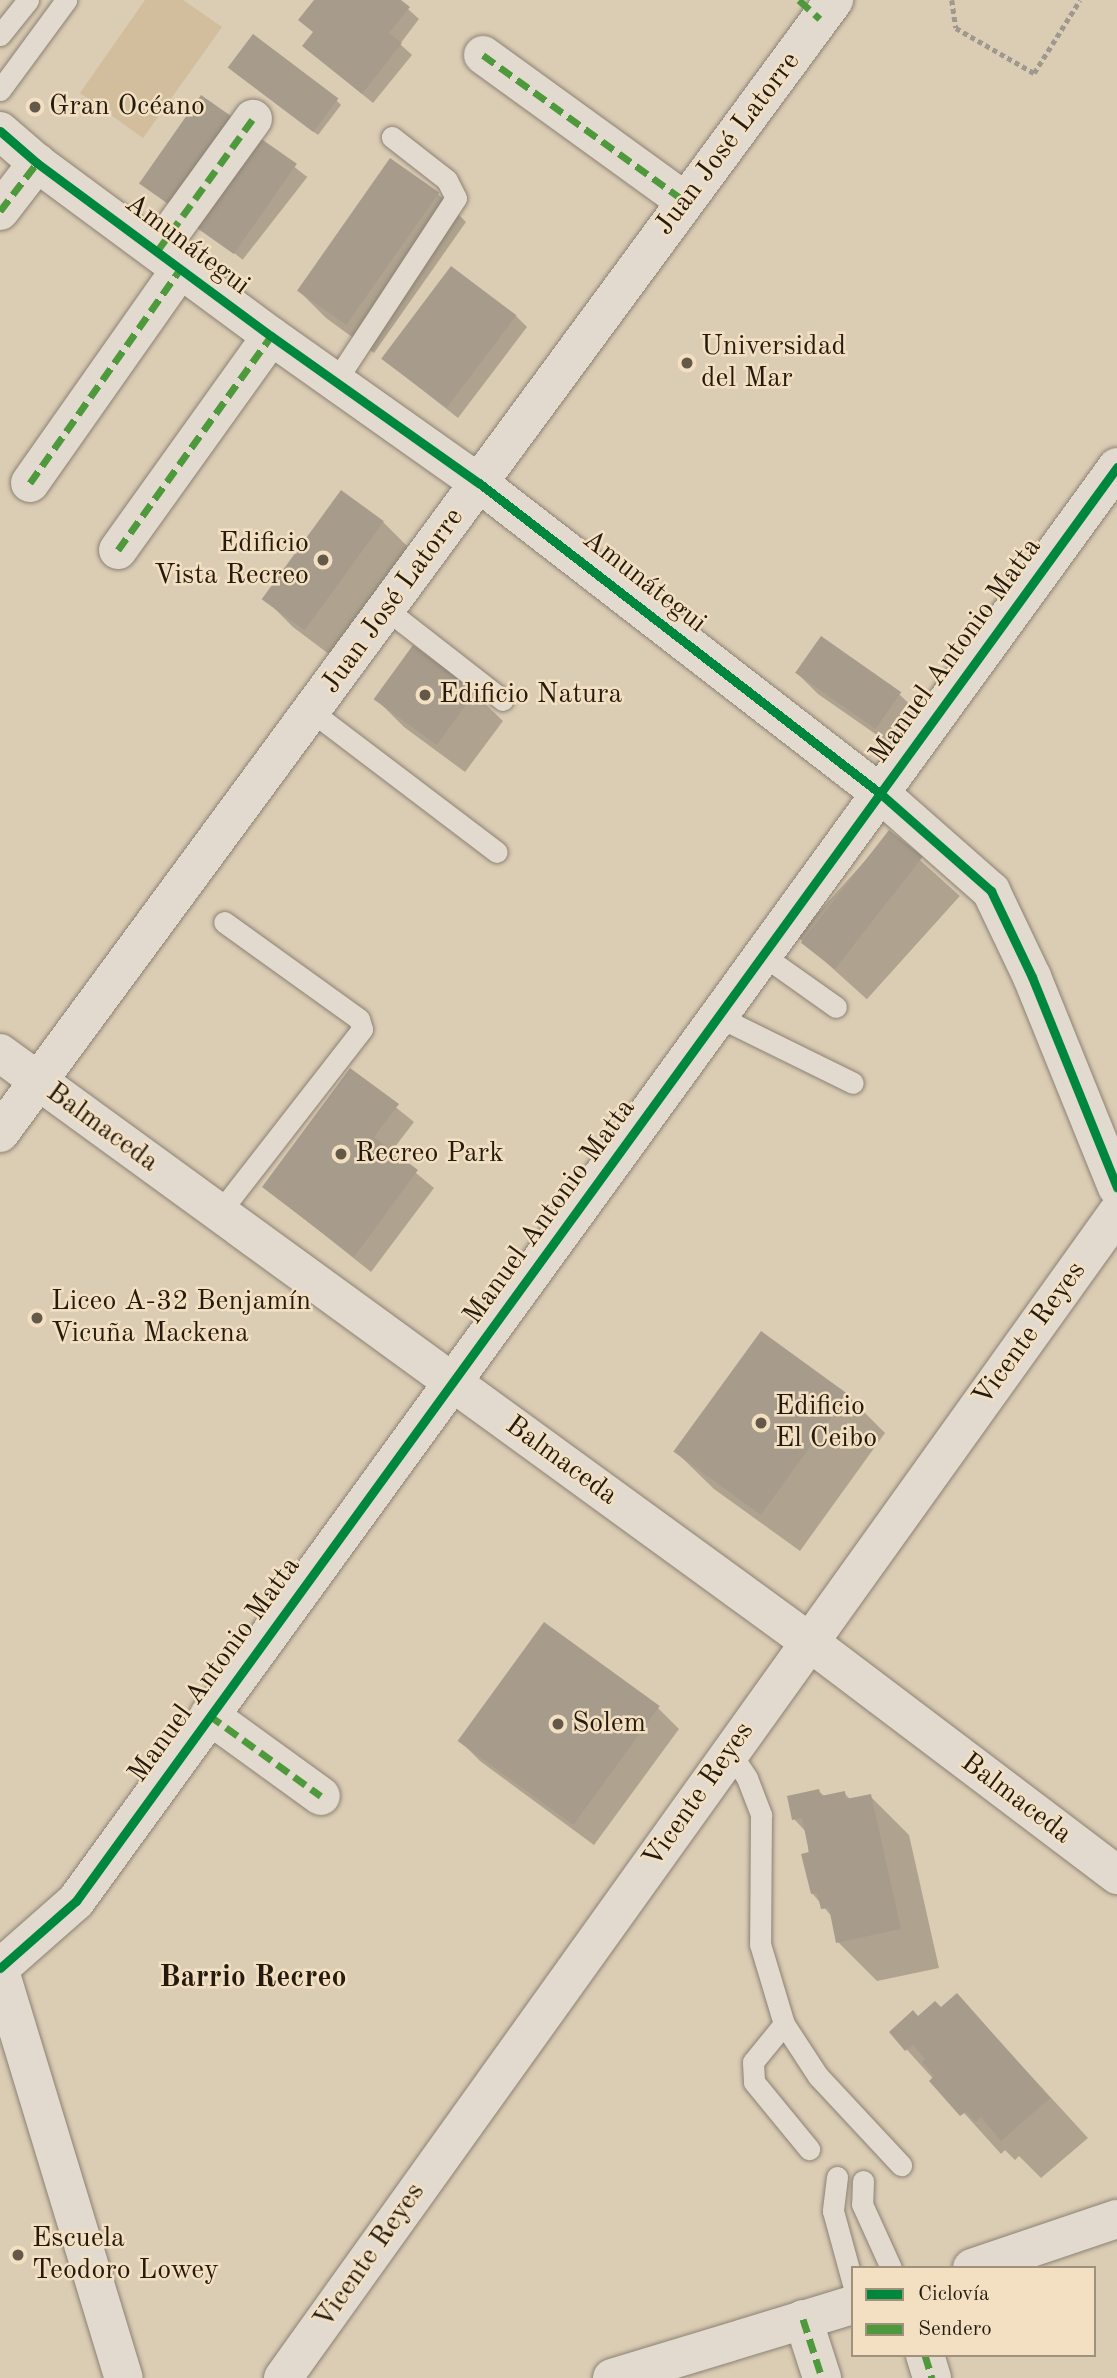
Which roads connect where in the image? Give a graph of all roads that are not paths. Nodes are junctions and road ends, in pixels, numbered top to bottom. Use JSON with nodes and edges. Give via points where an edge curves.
{"nodes":[{"id":1,"x":28,"y":0,"type":"edge"},
{"id":2,"x":66,"y":0,"type":"edge"},
{"id":3,"x":818,"y":6,"type":"edge"},
{"id":4,"x":0,"y":35,"type":"edge"},
{"id":5,"x":483,"y":55,"type":"dead end"},
{"id":6,"x":0,"y":89,"type":"edge"},
{"id":7,"x":253,"y":120,"type":"dead end"},
{"id":8,"x":0,"y":131,"type":"edge"},
{"id":9,"x":392,"y":137,"type":"dead end"},
{"id":10,"x":37,"y":163,"type":"junction"},
{"id":11,"x":685,"y":201,"type":"junction"},
{"id":12,"x":0,"y":211,"type":"edge"},
{"id":13,"x":170,"y":259,"type":"junction"},
{"id":14,"x":271,"y":336,"type":"junction"},
{"id":15,"x":335,"y":382,"type":"junction"},
{"id":16,"x":1117,"y":467,"type":"edge"},
{"id":17,"x":30,"y":483,"type":"dead end"},
{"id":18,"x":479,"y":483,"type":"junction"},
{"id":19,"x":118,"y":550,"type":"dead end"},
{"id":20,"x":386,"y":610,"type":"junction"},
{"id":21,"x":503,"y":700,"type":"dead end"},
{"id":22,"x":311,"y":711,"type":"junction"},
{"id":23,"x":881,"y":794,"type":"junction"},
{"id":24,"x":497,"y":852,"type":"dead end"},
{"id":25,"x":224,"y":922,"type":"dead end"},
{"id":26,"x":764,"y":956,"type":"junction"},
{"id":27,"x":836,"y":1007,"type":"dead end"},
{"id":28,"x":719,"y":1017,"type":"junction"},
{"id":29,"x":0,"y":1053,"type":"edge"},
{"id":30,"x":39,"y":1082,"type":"junction"},
{"id":31,"x":853,"y":1083,"type":"dead end"},
{"id":32,"x":0,"y":1133,"type":"edge"},
{"id":33,"x":1117,"y":1187,"type":"edge"},
{"id":34,"x":219,"y":1213,"type":"junction"},
{"id":35,"x":1117,"y":1213,"type":"edge"},
{"id":36,"x":454,"y":1384,"type":"junction"},
{"id":37,"x":808,"y":1641,"type":"junction"},
{"id":38,"x":209,"y":1715,"type":"junction"},
{"id":39,"x":729,"y":1751,"type":"junction"},
{"id":40,"x":321,"y":1797,"type":"dead end"},
{"id":41,"x":1117,"y":1875,"type":"edge"},
{"id":42,"x":0,"y":1969,"type":"edge"},
{"id":43,"x":784,"y":2024,"type":"junction"},
{"id":44,"x":809,"y":2149,"type":"dead end"},
{"id":45,"x":901,"y":2165,"type":"dead end"},
{"id":46,"x":837,"y":2177,"type":"dead end"},
{"id":47,"x":863,"y":2181,"type":"dead end"},
{"id":48,"x":1117,"y":2219,"type":"edge"},
{"id":49,"x":890,"y":2266,"type":"edge"},
{"id":50,"x":978,"y":2266,"type":"edge"},
{"id":51,"x":851,"y":2277,"type":"edge"},
{"id":52,"x":851,"y":2306,"type":"edge"},
{"id":53,"x":803,"y":2319,"type":"junction"},
{"id":54,"x":926,"y":2357,"type":"edge"},
{"id":55,"x":124,"y":2378,"type":"edge"},
{"id":56,"x":283,"y":2378,"type":"edge"},
{"id":57,"x":612,"y":2378,"type":"edge"},
{"id":58,"x":822,"y":2378,"type":"edge"},
{"id":59,"x":932,"y":2378,"type":"edge"}],
"edges":[{"from":1,"to":4,"type":"lane"},
{"from":2,"to":6,"type":"lane"},
{"from":3,"to":11,"type":"street","name":"Juan José Latorre"},
{"from":5,"to":11,"type":"street"},
{"from":7,"to":13,"type":"street"},
{"from":8,"to":10,"type":"street","name":"Amunátegui"},
{"from":9,"to":15,"type":"lane","via":[[447,180],[456,198]]},
{"from":10,"to":12,"type":"street"},
{"from":10,"to":13,"type":"street","name":"Amunátegui"},
{"from":11,"to":18,"type":"street","name":"Juan José Latorre"},
{"from":13,"to":14,"type":"street","name":"Amunátegui"},
{"from":13,"to":17,"type":"street"},
{"from":14,"to":15,"type":"street","name":"Amunátegui"},
{"from":14,"to":19,"type":"street"},
{"from":15,"to":18,"type":"street","name":"Amunátegui"},
{"from":16,"to":23,"type":"street","name":"Manuel Antonio Matta"},
{"from":18,"to":20,"type":"street","name":"Juan José Latorre"},
{"from":18,"to":23,"type":"street","name":"Amunátegui"},
{"from":20,"to":21,"type":"lane"},
{"from":20,"to":22,"type":"street","name":"Juan José Latorre"},
{"from":22,"to":24,"type":"lane"},
{"from":22,"to":30,"type":"street","name":"Juan José Latorre"},
{"from":23,"to":26,"type":"street","name":"Manuel Antonio Matta"},
{"from":23,"to":33,"type":"street","name":"Amunátegui","via":[[991,891],[1032,977]]},
{"from":25,"to":34,"type":"lane","via":[[359,1019],[362,1029]]},
{"from":26,"to":27,"type":"lane"},
{"from":26,"to":28,"type":"street","name":"Manuel Antonio Matta"},
{"from":28,"to":31,"type":"lane"},
{"from":28,"to":36,"type":"street","name":"Manuel Antonio Matta"},
{"from":29,"to":30,"type":"street","name":"Balmaceda"},
{"from":30,"to":32,"type":"street","name":"Juan José Latorre"},
{"from":30,"to":34,"type":"street","name":"Balmaceda"},
{"from":34,"to":36,"type":"street","name":"Balmaceda"},
{"from":35,"to":37,"type":"street","name":"Vicente Reyes"},
{"from":36,"to":37,"type":"street","name":"Balmaceda"},
{"from":36,"to":38,"type":"street","name":"Manuel Antonio Matta"},
{"from":37,"to":39,"type":"street","name":"Vicente Reyes"},
{"from":37,"to":41,"type":"street","name":"Balmaceda"},
{"from":38,"to":40,"type":"street"},
{"from":38,"to":42,"type":"street","name":"Manuel Antonio Matta","via":[[76,1901]]},
{"from":39,"to":43,"type":"lane","via":[[747,1778],[761,1815],[760,1944]]},
{"from":39,"to":56,"type":"street","name":"Vicente Reyes"},
{"from":42,"to":55,"type":"street"},
{"from":43,"to":44,"type":"lane","via":[[753,2062],[754,2082]]},
{"from":43,"to":45,"type":"lane","via":[[818,2076]]},
{"from":46,"to":51,"type":"lane","via":[[833,2211]]},
{"from":47,"to":49,"type":"lane","via":[[862,2204]]},
{"from":48,"to":50,"type":"street"},
{"from":52,"to":53,"type":"street"},
{"from":53,"to":57,"type":"street"},
{"from":53,"to":58,"type":"street"},
{"from":54,"to":59,"type":"street"}]}
